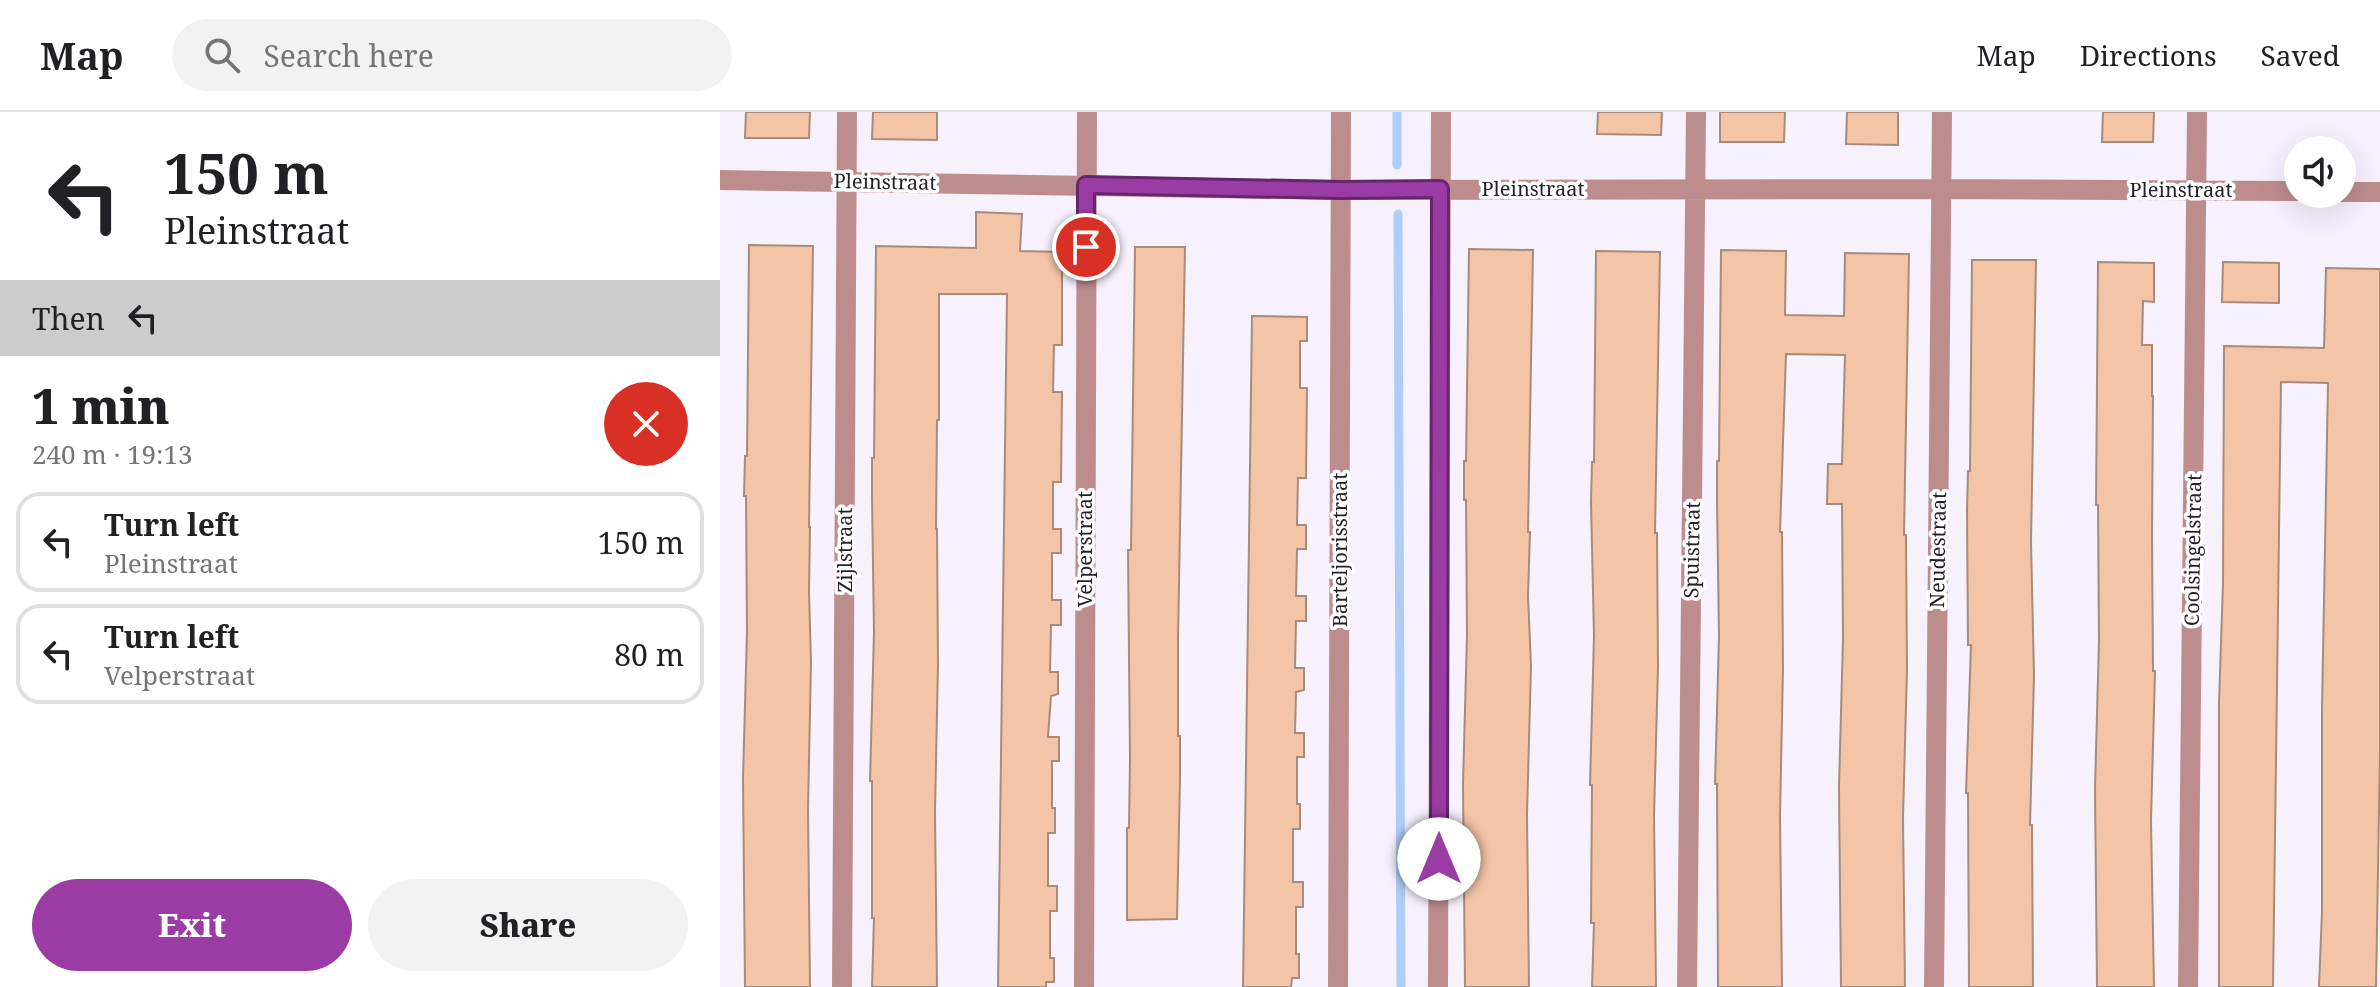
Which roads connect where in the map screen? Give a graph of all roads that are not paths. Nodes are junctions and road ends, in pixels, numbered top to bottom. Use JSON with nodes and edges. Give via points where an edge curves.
{"nodes":[{"id":1,"x":847,"y":112,"type":"edge"},
{"id":2,"x":1087,"y":112,"type":"edge"},
{"id":3,"x":1341,"y":112,"type":"edge"},
{"id":4,"x":1441,"y":112,"type":"edge"},
{"id":5,"x":1696,"y":112,"type":"edge"},
{"id":6,"x":1942,"y":112,"type":"edge"},
{"id":7,"x":2197,"y":112,"type":"edge"},
{"id":8,"x":720,"y":180,"type":"edge"},
{"id":9,"x":847,"y":181,"type":"junction"},
{"id":10,"x":1086,"y":185,"type":"junction"},
{"id":11,"x":1440,"y":189,"type":"junction"},
{"id":12,"x":1696,"y":189,"type":"junction"},
{"id":13,"x":1942,"y":189,"type":"junction"},
{"id":14,"x":1341,"y":190,"type":"junction"},
{"id":15,"x":2197,"y":190,"type":"junction"},
{"id":16,"x":2284,"y":191,"type":"edge"},
{"id":17,"x":2356,"y":192,"type":"edge"},
{"id":18,"x":2380,"y":192,"type":"edge"},
{"id":19,"x":842,"y":987,"type":"edge"},
{"id":20,"x":1084,"y":987,"type":"edge"},
{"id":21,"x":1338,"y":987,"type":"edge"},
{"id":22,"x":1438,"y":987,"type":"edge"},
{"id":23,"x":1687,"y":987,"type":"edge"},
{"id":24,"x":1934,"y":987,"type":"edge"},
{"id":25,"x":2188,"y":987,"type":"edge"}],
"edges":[{"from":1,"to":9,"type":"street","name":"Zijlstraat"},
{"from":2,"to":10,"type":"street","name":"Velperstraat"},
{"from":3,"to":14,"type":"street","name":"Barteljorisstraat"},
{"from":4,"to":11,"type":"street"},
{"from":5,"to":12,"type":"street","name":"Spuistraat"},
{"from":6,"to":13,"type":"street","name":"Neudestraat"},
{"from":7,"to":15,"type":"street","name":"Coolsingelstraat"},
{"from":8,"to":9,"type":"street","name":"Pleinstraat"},
{"from":9,"to":10,"type":"street","name":"Pleinstraat"},
{"from":9,"to":19,"type":"street","name":"Zijlstraat"},
{"from":10,"to":14,"type":"street","name":"Pleinstraat"},
{"from":10,"to":20,"type":"street","name":"Velperstraat"},
{"from":11,"to":12,"type":"street","name":"Pleinstraat"},
{"from":11,"to":14,"type":"street","name":"Pleinstraat"},
{"from":11,"to":22,"type":"street"},
{"from":12,"to":13,"type":"street","name":"Pleinstraat"},
{"from":12,"to":23,"type":"street","name":"Spuistraat"},
{"from":13,"to":15,"type":"street","name":"Pleinstraat"},
{"from":13,"to":24,"type":"street","name":"Neudestraat"},
{"from":14,"to":21,"type":"street","name":"Barteljorisstraat"},
{"from":15,"to":16,"type":"street","name":"Pleinstraat"},
{"from":15,"to":25,"type":"street","name":"Coolsingelstraat"},
{"from":17,"to":18,"type":"street"}]}
